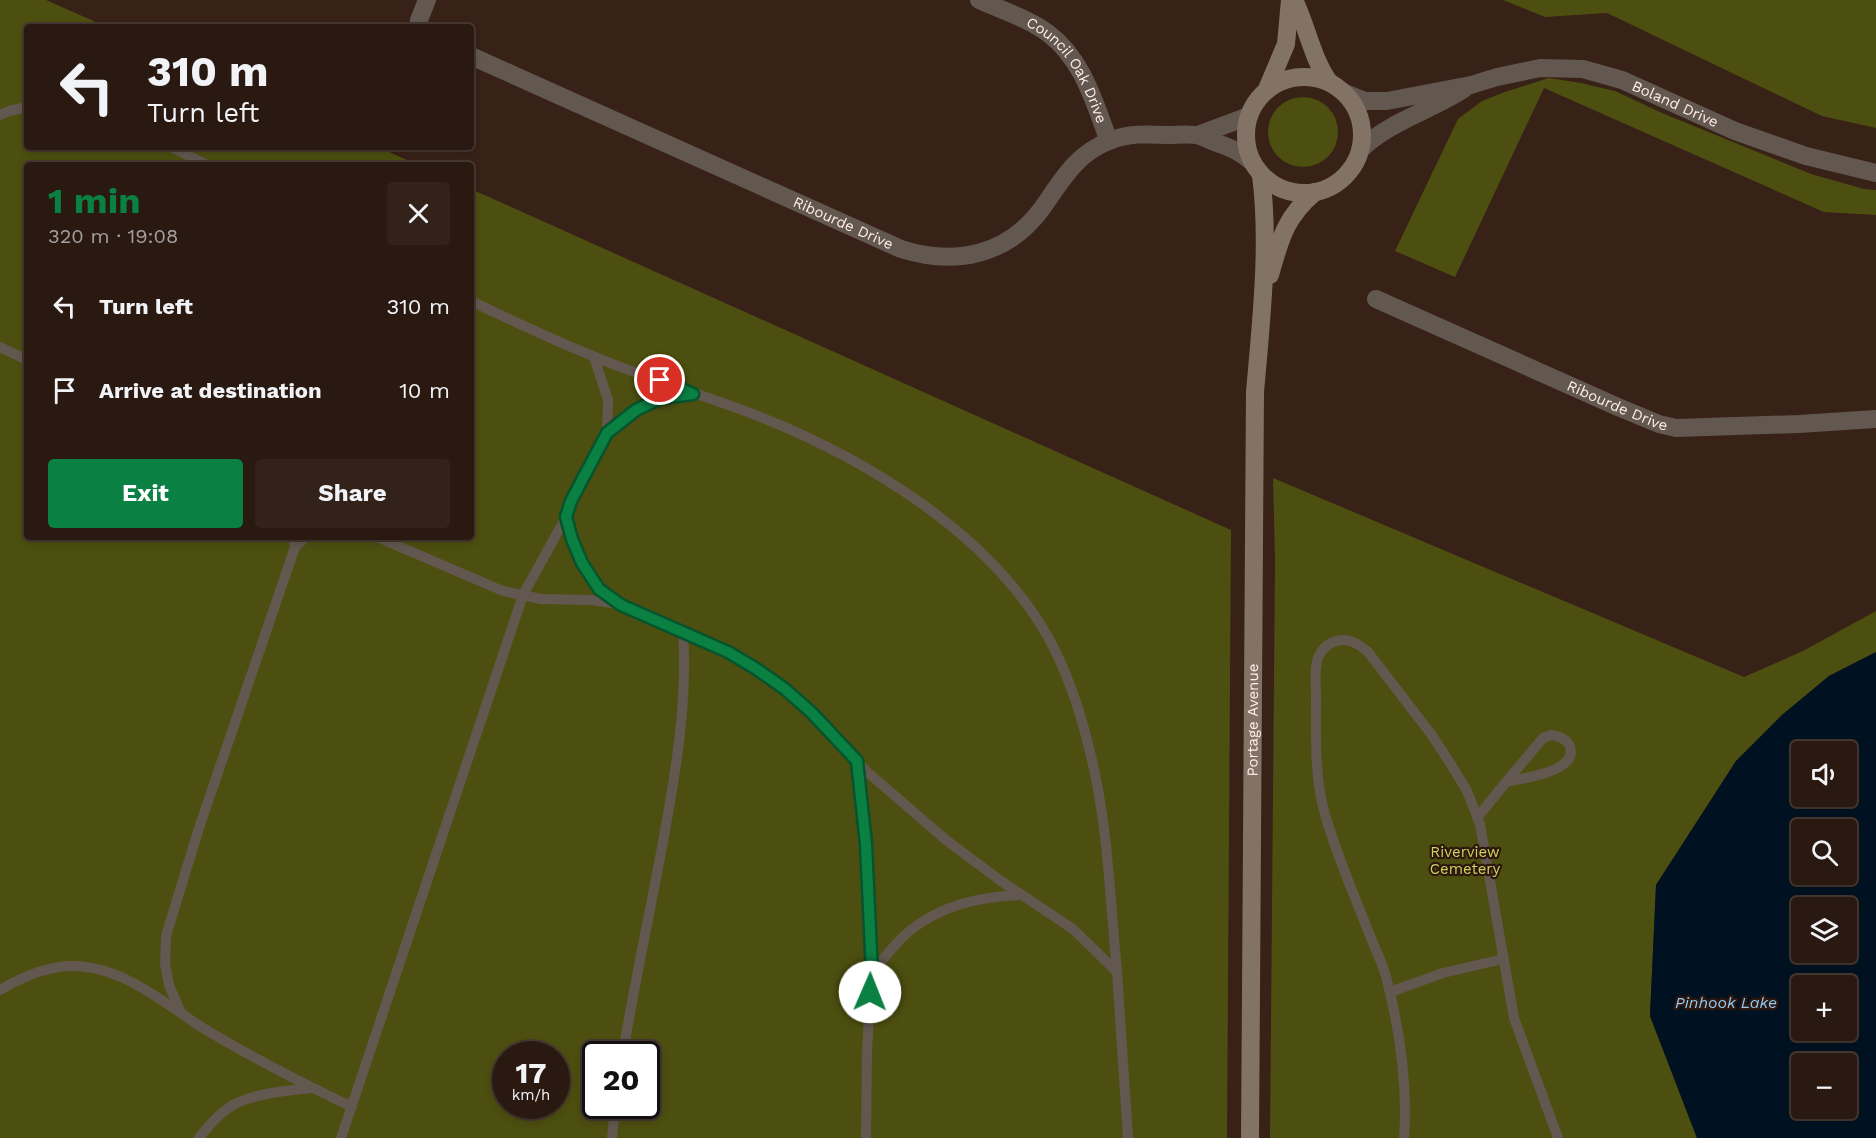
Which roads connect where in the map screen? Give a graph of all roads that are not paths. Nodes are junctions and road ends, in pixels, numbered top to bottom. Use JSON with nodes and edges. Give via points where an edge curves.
{"nodes":[{"id":1,"x":427,"y":0,"type":"edge"},
{"id":2,"x":979,"y":0,"type":"edge"},
{"id":3,"x":1292,"y":0,"type":"edge"},
{"id":4,"x":419,"y":24,"type":"edge"},
{"id":5,"x":474,"y":57,"type":"edge"},
{"id":6,"x":1329,"y":82,"type":"junction"},
{"id":7,"x":1471,"y":85,"type":"junction"},
{"id":8,"x":1268,"y":89,"type":"junction"},
{"id":9,"x":1345,"y":93,"type":"junction"},
{"id":10,"x":24,"y":108,"type":"edge"},
{"id":11,"x":0,"y":115,"type":"edge"},
{"id":12,"x":1249,"y":116,"type":"junction"},
{"id":13,"x":1198,"y":135,"type":"junction"},
{"id":14,"x":1109,"y":141,"type":"junction"},
{"id":15,"x":178,"y":150,"type":"edge"},
{"id":16,"x":1360,"y":150,"type":"junction"},
{"id":17,"x":201,"y":162,"type":"edge"},
{"id":18,"x":1257,"y":169,"type":"junction"},
{"id":19,"x":1876,"y":173,"type":"edge"},
{"id":20,"x":1315,"y":192,"type":"junction"},
{"id":21,"x":1376,"y":299,"type":"dead end"},
{"id":22,"x":1263,"y":300,"type":"junction"},
{"id":23,"x":474,"y":302,"type":"edge"},
{"id":24,"x":0,"y":347,"type":"edge"},
{"id":25,"x":594,"y":357,"type":"junction"},
{"id":26,"x":24,"y":359,"type":"edge"},
{"id":27,"x":693,"y":394,"type":"junction"},
{"id":28,"x":1876,"y":418,"type":"edge"},
{"id":29,"x":607,"y":433,"type":"junction"},
{"id":30,"x":566,"y":517,"type":"junction"},
{"id":31,"x":384,"y":540,"type":"edge"},
{"id":32,"x":294,"y":542,"type":"edge"},
{"id":33,"x":524,"y":595,"type":"junction"},
{"id":34,"x":621,"y":605,"type":"junction"},
{"id":35,"x":683,"y":632,"type":"junction"},
{"id":36,"x":857,"y":761,"type":"junction"},
{"id":37,"x":1506,"y":782,"type":"junction"},
{"id":38,"x":1477,"y":818,"type":"junction"},
{"id":39,"x":1022,"y":895,"type":"junction"},
{"id":40,"x":1503,"y":959,"type":"junction"},
{"id":41,"x":1117,"y":972,"type":"junction"},
{"id":42,"x":872,"y":973,"type":"junction"},
{"id":43,"x":0,"y":990,"type":"edge"},
{"id":44,"x":1390,"y":992,"type":"junction"},
{"id":45,"x":182,"y":1013,"type":"junction"},
{"id":46,"x":626,"y":1041,"type":"edge"},
{"id":47,"x":312,"y":1088,"type":"junction"},
{"id":48,"x":352,"y":1107,"type":"junction"},
{"id":49,"x":614,"y":1119,"type":"edge"},
{"id":50,"x":199,"y":1138,"type":"edge"},
{"id":51,"x":341,"y":1138,"type":"edge"},
{"id":52,"x":612,"y":1138,"type":"edge"},
{"id":53,"x":866,"y":1138,"type":"edge"},
{"id":54,"x":1128,"y":1138,"type":"edge"},
{"id":55,"x":1250,"y":1138,"type":"edge"},
{"id":56,"x":1404,"y":1138,"type":"edge"},
{"id":57,"x":1558,"y":1138,"type":"edge"}],
"edges":[{"from":1,"to":4,"type":"street"},
{"from":2,"to":14,"type":"street","name":"Council Oak Drive","via":[[1048,33],[1063,46],[1083,75]]},
{"from":3,"to":6,"type":"main road"},
{"from":3,"to":8,"type":"main road","via":[[1286,44]]},
{"from":5,"to":14,"type":"street","name":"Ribourde Drive","via":[[921,256],[962,257],[1011,238],[1028,225],[1074,164]]},
{"from":6,"to":8,"type":"main road","via":[[1297,77]]},
{"from":6,"to":9,"type":"main road"},
{"from":7,"to":9,"type":"street","name":"Boland Drive","via":[[1387,101],[1365,101]]},
{"from":7,"to":16,"type":"street","name":"Boland Drive","via":[[1393,125]]},
{"from":7,"to":19,"type":"street","name":"Boland Drive","via":[[1540,68],[1583,69],[1622,80],[1776,146]]},
{"from":8,"to":12,"type":"main road"},
{"from":9,"to":16,"type":"main road","via":[[1360,120]]},
{"from":10,"to":11,"type":"lane"},
{"from":12,"to":13,"type":"street","name":"Ribourde Drive"},
{"from":12,"to":18,"type":"main road","via":[[1248,144]]},
{"from":13,"to":14,"type":"street","name":"Ribourde Drive","via":[[1134,134]]},
{"from":13,"to":18,"type":"street","name":"Ribourde Drive","via":[[1236,149]]},
{"from":15,"to":17,"type":"lane"},
{"from":16,"to":20,"type":"main road","via":[[1344,178]]},
{"from":18,"to":20,"type":"main road","via":[[1277,187],[1295,193]]},
{"from":18,"to":22,"type":"main road","name":"Portage Avenue","via":[[1264,197]]},
{"from":20,"to":22,"type":"main road","name":"Portage Avenue","via":[[1288,221]]},
{"from":21,"to":28,"type":"street","name":"Ribourde Drive","via":[[1659,424],[1676,428]]},
{"from":22,"to":55,"type":"main road","name":"Portage Avenue","via":[[1255,392]]},
{"from":23,"to":25,"type":"lane"},
{"from":24,"to":26,"type":"lane"},
{"from":25,"to":27,"type":"lane"},
{"from":25,"to":29,"type":"lane","via":[[608,400]]},
{"from":27,"to":29,"type":"lane","via":[[661,398],[636,410]]},
{"from":27,"to":41,"type":"lane","via":[[753,414],[885,478],[962,535],[1005,578],[1031,612],[1056,654],[1090,750],[1099,792]]},
{"from":29,"to":30,"type":"lane"},
{"from":30,"to":33,"type":"lane"},
{"from":30,"to":34,"type":"lane","via":[[582,563],[599,589]]},
{"from":31,"to":33,"type":"lane","via":[[503,591]]},
{"from":32,"to":45,"type":"lane","via":[[166,936],[169,985]]},
{"from":33,"to":34,"type":"lane"},
{"from":33,"to":48,"type":"lane"},
{"from":34,"to":35,"type":"lane"},
{"from":35,"to":36,"type":"lane","via":[[728,652],[785,689]]},
{"from":35,"to":46,"type":"lane","via":[[678,755]]},
{"from":36,"to":39,"type":"lane","via":[[946,840]]},
{"from":36,"to":42,"type":"lane","via":[[866,844]]},
{"from":37,"to":37,"type":"lane","via":[[1543,738],[1559,736],[1566,741],[1570,756],[1563,767]]},
{"from":37,"to":38,"type":"lane"},
{"from":38,"to":40,"type":"lane"},
{"from":38,"to":44,"type":"lane","via":[[1467,791],[1442,750],[1368,652],[1348,640],[1338,639],[1327,645],[1316,660],[1320,793]]},
{"from":39,"to":41,"type":"lane","via":[[1073,929]]},
{"from":39,"to":42,"type":"lane","via":[[996,896],[933,915],[915,927]]},
{"from":40,"to":44,"type":"lane","via":[[1443,973]]},
{"from":40,"to":57,"type":"lane","via":[[1514,1018]]},
{"from":41,"to":54,"type":"lane"},
{"from":42,"to":53,"type":"lane"},
{"from":43,"to":45,"type":"lane","via":[[46,969],[74,966],[130,982]]},
{"from":44,"to":56,"type":"lane","via":[[1403,1070]]},
{"from":45,"to":47,"type":"lane"},
{"from":47,"to":48,"type":"lane"},
{"from":47,"to":50,"type":"lane","via":[[270,1093],[233,1105]]},
{"from":48,"to":51,"type":"lane"},
{"from":49,"to":52,"type":"lane"}]}
